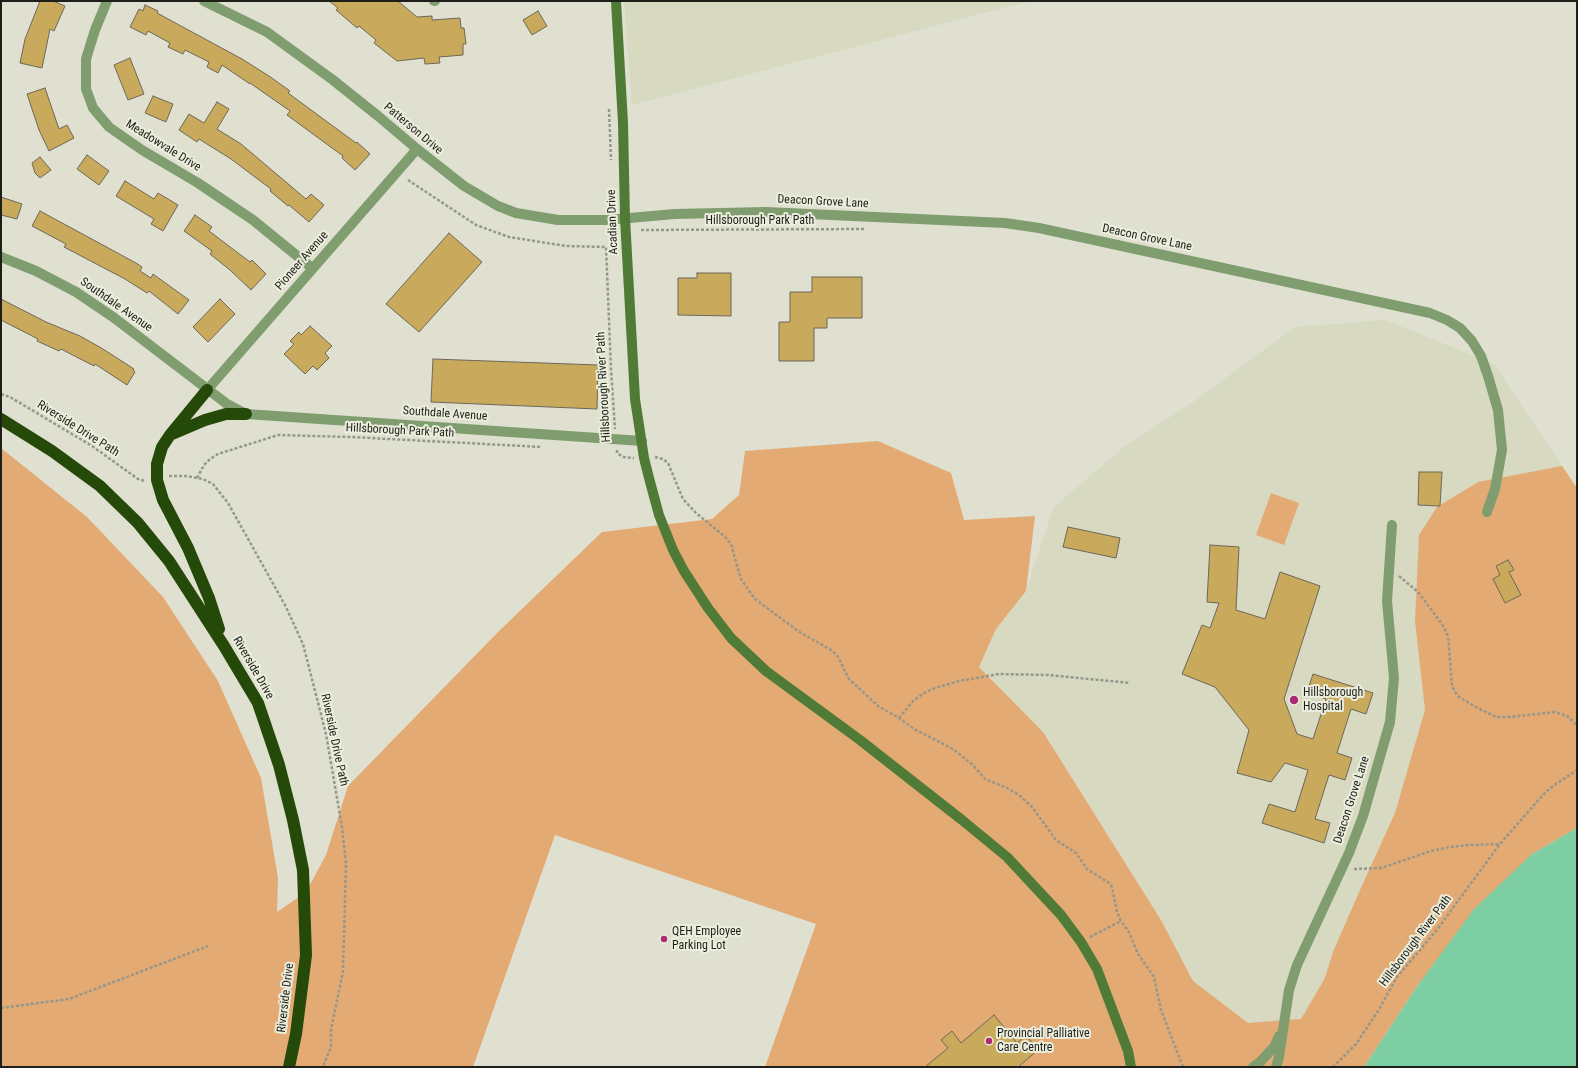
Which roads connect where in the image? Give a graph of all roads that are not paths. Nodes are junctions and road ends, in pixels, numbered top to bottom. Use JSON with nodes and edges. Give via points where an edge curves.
{"nodes":[{"id":1,"x":107,"y":1,"type":"edge"},
{"id":2,"x":204,"y":1,"type":"edge"},
{"id":3,"x":616,"y":1,"type":"edge"},
{"id":4,"x":417,"y":150,"type":"junction"},
{"id":5,"x":625,"y":218,"type":"junction"},
{"id":6,"x":1,"y":257,"type":"edge"},
{"id":7,"x":312,"y":268,"type":"junction"},
{"id":8,"x":207,"y":390,"type":"junction"},
{"id":9,"x":246,"y":414,"type":"junction"},
{"id":10,"x":1,"y":420,"type":"edge"},
{"id":11,"x":170,"y":435,"type":"junction"},
{"id":12,"x":642,"y":441,"type":"junction"},
{"id":13,"x":1487,"y":512,"type":"dead end"},
{"id":14,"x":1392,"y":525,"type":"dead end"},
{"id":15,"x":224,"y":646,"type":"junction"},
{"id":16,"x":1284,"y":1027,"type":"junction"},
{"id":17,"x":289,"y":1067,"type":"edge"},
{"id":18,"x":1131,"y":1067,"type":"edge"},
{"id":19,"x":1253,"y":1067,"type":"edge"},
{"id":20,"x":1276,"y":1067,"type":"edge"}],
"edges":[{"from":1,"to":7,"type":"street","name":"Meadowvale Drive","via":[[86,59],[86,89],[93,108],[109,127],[253,220]]},
{"from":2,"to":4,"type":"street","name":"Patterson Drive","via":[[267,32],[339,85]]},
{"from":3,"to":5,"type":"street","name":"Acadian Drive"},
{"from":4,"to":5,"type":"street","name":"Patterson Drive","via":[[481,198],[516,213],[558,220]]},
{"from":4,"to":7,"type":"street","name":"Pioneer Avenue"},
{"from":5,"to":12,"type":"street","name":"Acadian Drive","via":[[635,399]]},
{"from":5,"to":13,"type":"street","name":"Deacon Grove Lane","via":[[766,212],[1016,225],[1125,246],[1430,313],[1460,328],[1472,341],[1481,356],[1494,396],[1502,450],[1495,489]]},
{"from":6,"to":8,"type":"street","name":"Southdale Avenue","via":[[36,271],[76,292]]},
{"from":7,"to":8,"type":"street","name":"Pioneer Avenue"},
{"from":8,"to":9,"type":"street","name":"Southdale Avenue"},
{"from":8,"to":11,"type":"highway"},
{"from":9,"to":11,"type":"highway","via":[[226,414]]},
{"from":9,"to":12,"type":"street","name":"Southdale Avenue"},
{"from":10,"to":15,"type":"highway","name":"Riverside Drive","via":[[52,451],[100,486],[138,523],[169,561]]},
{"from":11,"to":15,"type":"highway","via":[[162,447],[157,480],[163,500],[188,548],[209,598]]},
{"from":12,"to":18,"type":"street","name":"Acadian Drive","via":[[659,515],[673,550],[708,608],[731,638],[766,671],[860,740],[1007,857],[1061,915],[1082,942],[1097,969],[1128,1051]]},
{"from":14,"to":16,"type":"street","name":"Deacon Grove Lane","via":[[1387,601],[1394,678],[1390,722],[1363,816],[1297,966],[1289,990]]},
{"from":15,"to":17,"type":"highway","name":"Riverside Drive","via":[[258,703],[279,764],[303,870],[306,955]]},
{"from":16,"to":19,"type":"street","name":"Deacon Grove Lane","via":[[1274,1047]]},
{"from":16,"to":20,"type":"street","name":"Deacon Grove Lane"}]}
